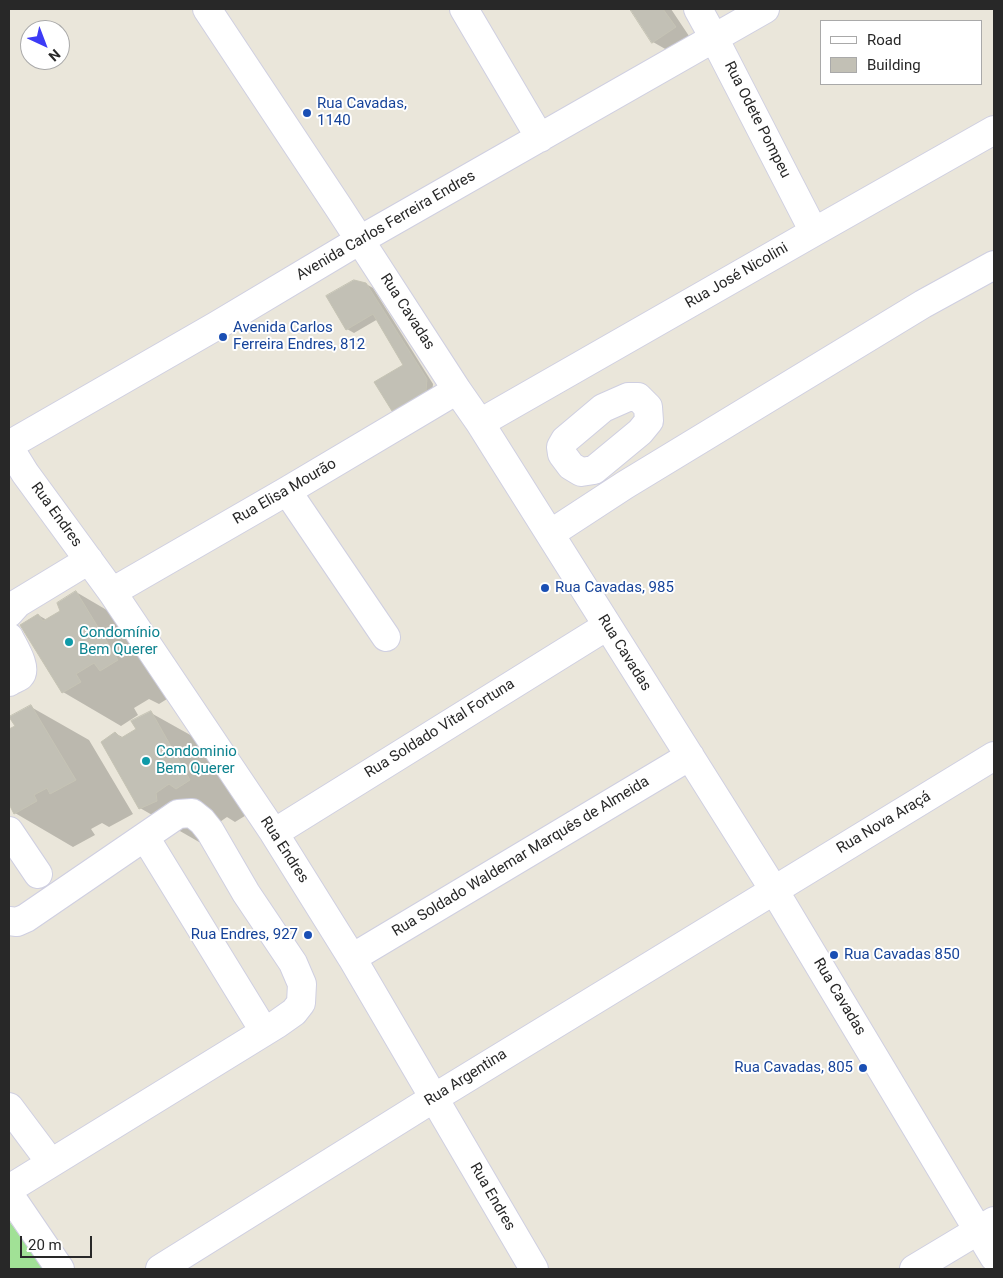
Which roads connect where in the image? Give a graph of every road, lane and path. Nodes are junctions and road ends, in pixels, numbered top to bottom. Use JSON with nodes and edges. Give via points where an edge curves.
{"nodes":[{"id":1,"x":207,"y":9,"type":"edge"},
{"id":2,"x":464,"y":9,"type":"edge"},
{"id":3,"x":698,"y":9,"type":"edge"},
{"id":4,"x":765,"y":9,"type":"edge"},
{"id":5,"x":714,"y":38,"type":"junction"},
{"id":6,"x":994,"y":130,"type":"edge"},
{"id":7,"x":540,"y":138,"type":"junction"},
{"id":8,"x":814,"y":232,"type":"junction"},
{"id":9,"x":360,"y":240,"type":"junction"},
{"id":10,"x":994,"y":265,"type":"edge"},
{"id":11,"x":457,"y":390,"type":"junction"},
{"id":12,"x":480,"y":423,"type":"junction"},
{"id":13,"x":9,"y":446,"type":"edge"},
{"id":14,"x":594,"y":470,"type":"dead end"},
{"id":15,"x":287,"y":491,"type":"junction"},
{"id":16,"x":610,"y":495,"type":"junction"},
{"id":17,"x":550,"y":534,"type":"junction"},
{"id":18,"x":89,"y":560,"type":"junction"},
{"id":19,"x":112,"y":592,"type":"junction"},
{"id":20,"x":9,"y":613,"type":"edge"},
{"id":21,"x":607,"y":626,"type":"junction"},
{"id":22,"x":9,"y":637,"type":"edge"},
{"id":23,"x":386,"y":637,"type":"dead end"},
{"id":24,"x":9,"y":682,"type":"edge"},
{"id":25,"x":690,"y":756,"type":"junction"},
{"id":26,"x":994,"y":756,"type":"edge"},
{"id":27,"x":9,"y":831,"type":"edge"},
{"id":28,"x":274,"y":833,"type":"junction"},
{"id":29,"x":145,"y":837,"type":"junction"},
{"id":30,"x":38,"y":874,"type":"dead end"},
{"id":31,"x":774,"y":890,"type":"junction"},
{"id":32,"x":9,"y":921,"type":"edge"},
{"id":33,"x":352,"y":958,"type":"junction"},
{"id":34,"x":264,"y":1032,"type":"junction"},
{"id":35,"x":434,"y":1098,"type":"junction"},
{"id":36,"x":9,"y":1107,"type":"edge"},
{"id":37,"x":51,"y":1163,"type":"junction"},
{"id":38,"x":9,"y":1189,"type":"edge"},
{"id":39,"x":9,"y":1194,"type":"edge"},
{"id":40,"x":986,"y":1226,"type":"edge"},
{"id":41,"x":994,"y":1256,"type":"edge"},
{"id":42,"x":60,"y":1269,"type":"edge"},
{"id":43,"x":160,"y":1269,"type":"edge"},
{"id":44,"x":534,"y":1269,"type":"edge"},
{"id":45,"x":914,"y":1269,"type":"edge"}],
"edges":[{"from":1,"to":9,"type":"street","name":"Rua Cavadas"},
{"from":2,"to":7,"type":"street"},
{"from":3,"to":5,"type":"street","name":"Rua Odete Pompeu"},
{"from":4,"to":5,"type":"street","name":"Avenida Carlos Ferreira Endres"},
{"from":5,"to":7,"type":"street","name":"Avenida Carlos Ferreira Endres"},
{"from":5,"to":8,"type":"street","name":"Rua Odete Pompeu"},
{"from":6,"to":8,"type":"street","name":"Rua José Nicolini"},
{"from":7,"to":9,"type":"street","name":"Avenida Carlos Ferreira Endres"},
{"from":8,"to":12,"type":"street","name":"Rua José Nicolini"},
{"from":9,"to":11,"type":"street","name":"Rua Cavadas"},
{"from":9,"to":13,"type":"street","name":"Avenida Carlos Ferreira Endres"},
{"from":10,"to":16,"type":"street","via":[[923,304]]},
{"from":11,"to":12,"type":"street","name":"Rua Cavadas"},
{"from":11,"to":15,"type":"street","name":"Rua Elisa Mourão"},
{"from":12,"to":17,"type":"street","name":"Rua Cavadas"},
{"from":13,"to":18,"type":"street","name":"Rua Endres"},
{"from":14,"to":16,"type":"street"},
{"from":15,"to":19,"type":"street","name":"Rua Elisa Mourão"},
{"from":15,"to":23,"type":"street"},
{"from":16,"to":17,"type":"street"},
{"from":17,"to":21,"type":"street","name":"Rua Cavadas"},
{"from":18,"to":19,"type":"street","name":"Rua Endres"},
{"from":18,"to":20,"type":"street","via":[[18,603]]},
{"from":19,"to":28,"type":"street","name":"Rua Endres"},
{"from":21,"to":25,"type":"street","name":"Rua Cavadas"},
{"from":21,"to":28,"type":"street","name":"Rua Soldado Vital Fortuna"},
{"from":22,"to":24,"type":"street","via":[[23,670]]},
{"from":25,"to":31,"type":"street","name":"Rua Cavadas"},
{"from":25,"to":33,"type":"street","name":"Rua Soldado Waldemar Marquês de Almeida"},
{"from":26,"to":31,"type":"street","name":"Rua Nova Araçá"},
{"from":27,"to":30,"type":"street"},
{"from":28,"to":33,"type":"street","name":"Rua Endres"},
{"from":29,"to":32,"type":"street","via":[[26,918]]},
{"from":29,"to":34,"type":"street"},
{"from":29,"to":34,"type":"street","via":[[178,814],[192,813],[202,821],[293,963],[302,984],[301,1002],[294,1012]]},
{"from":31,"to":35,"type":"street","name":"Rua Argentina"},
{"from":31,"to":40,"type":"street","name":"Rua Cavadas"},
{"from":33,"to":35,"type":"street","name":"Rua Endres"},
{"from":34,"to":37,"type":"street"},
{"from":35,"to":43,"type":"street","name":"Rua Argentina"},
{"from":35,"to":44,"type":"street","name":"Rua Endres"},
{"from":36,"to":37,"type":"street"},
{"from":37,"to":38,"type":"street"},
{"from":39,"to":42,"type":"street"},
{"from":40,"to":41,"type":"street","name":"Rua Cavadas"},
{"from":40,"to":45,"type":"street"}]}
